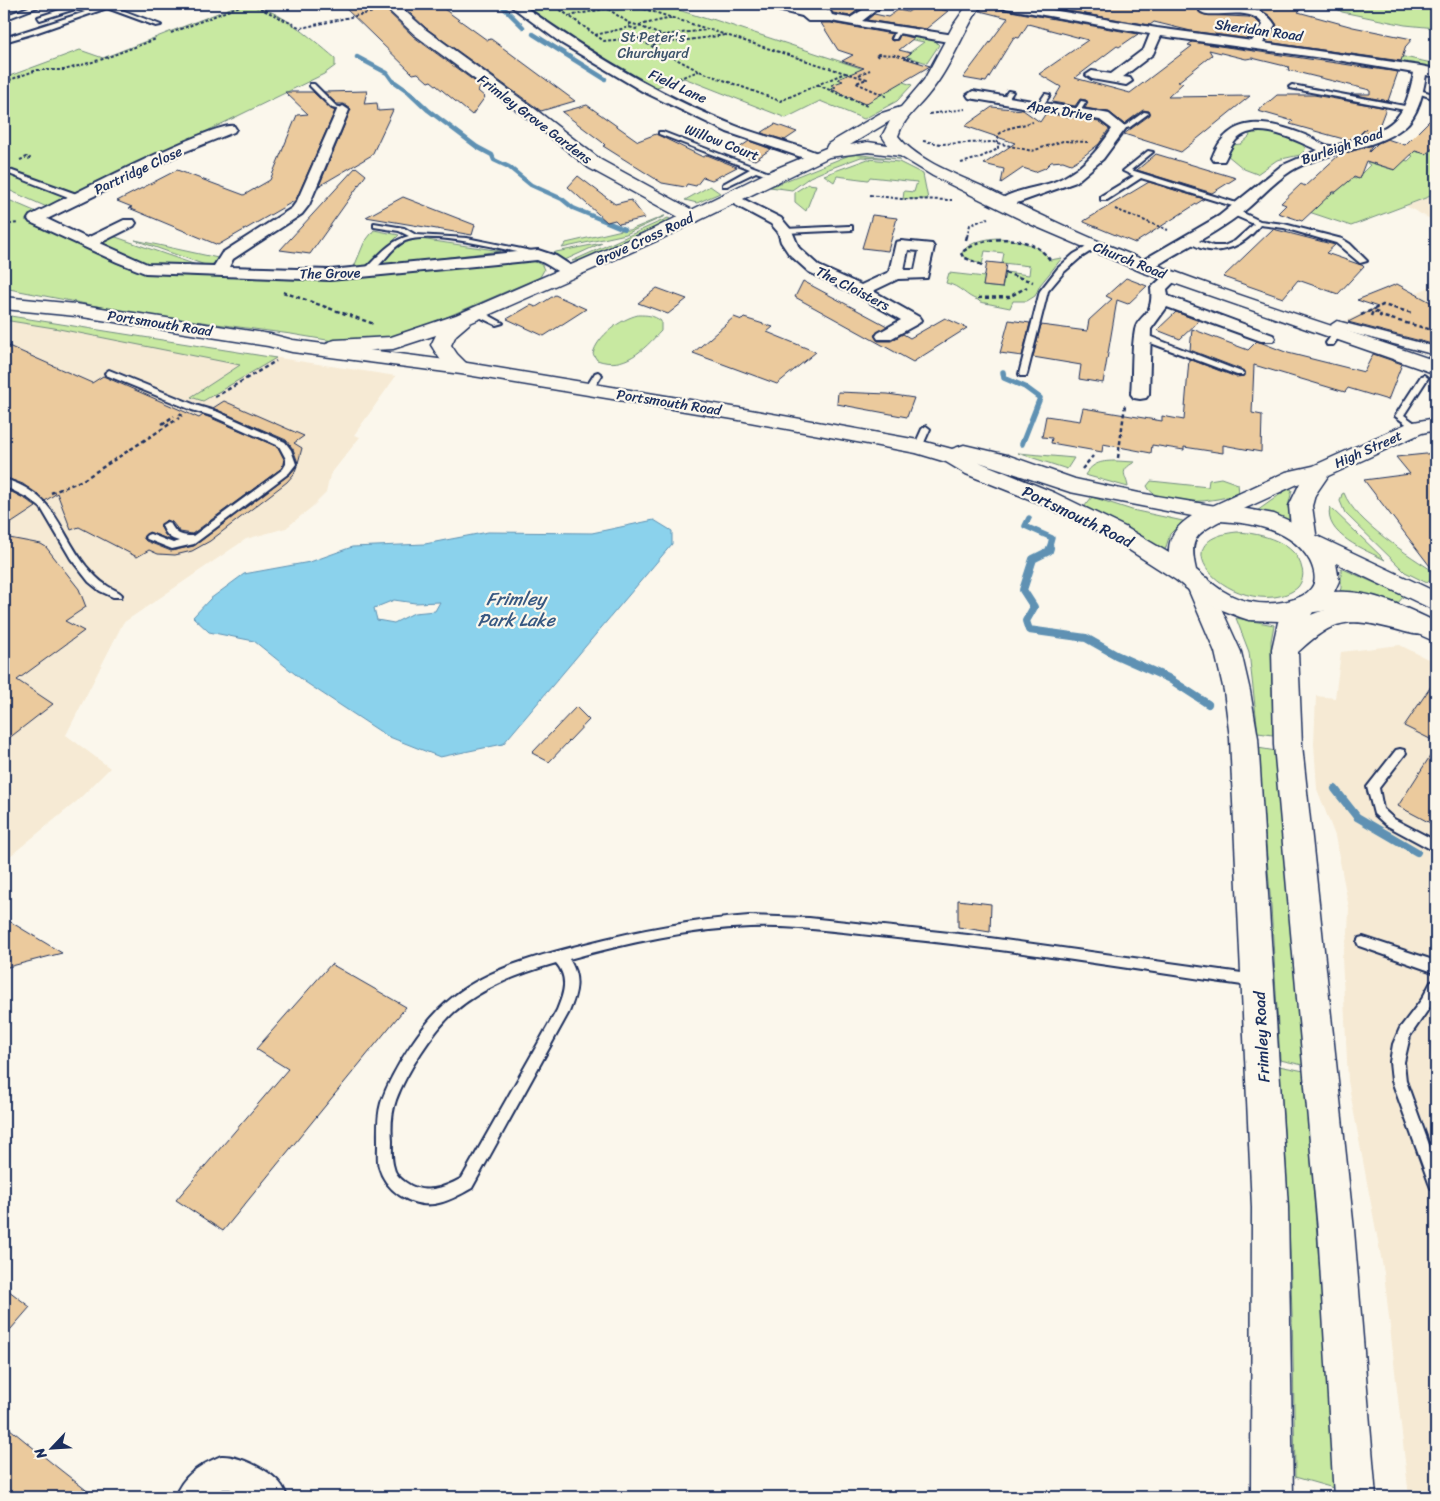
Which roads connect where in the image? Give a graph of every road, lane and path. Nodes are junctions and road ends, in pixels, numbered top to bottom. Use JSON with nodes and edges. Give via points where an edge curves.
{"nodes":[{"id":1,"x":42,"y":4,"type":"edge"},
{"id":2,"x":99,"y":4,"type":"edge"},
{"id":3,"x":251,"y":4,"type":"edge"},
{"id":4,"x":514,"y":4,"type":"edge"},
{"id":5,"x":552,"y":4,"type":"edge"},
{"id":6,"x":580,"y":4,"type":"edge"},
{"id":7,"x":627,"y":4,"type":"edge"},
{"id":8,"x":776,"y":4,"type":"edge"},
{"id":9,"x":879,"y":4,"type":"edge"},
{"id":10,"x":975,"y":4,"type":"edge"},
{"id":11,"x":999,"y":4,"type":"edge"},
{"id":12,"x":107,"y":6,"type":"junction"},
{"id":13,"x":382,"y":8,"type":"edge"},
{"id":14,"x":558,"y":8,"type":"junction"},
{"id":15,"x":1209,"y":8,"type":"edge"},
{"id":16,"x":607,"y":9,"type":"junction"},
{"id":17,"x":91,"y":12,"type":"junction"},
{"id":18,"x":569,"y":16,"type":"junction"},
{"id":19,"x":4,"y":18,"type":"edge"},
{"id":20,"x":40,"y":18,"type":"dead end"},
{"id":21,"x":674,"y":18,"type":"junction"},
{"id":22,"x":852,"y":22,"type":"junction"},
{"id":23,"x":630,"y":23,"type":"junction"},
{"id":24,"x":158,"y":25,"type":"dead end"},
{"id":25,"x":639,"y":26,"type":"junction"},
{"id":26,"x":631,"y":27,"type":"junction"},
{"id":27,"x":711,"y":29,"type":"junction"},
{"id":28,"x":1158,"y":32,"type":"junction"},
{"id":29,"x":668,"y":34,"type":"junction"},
{"id":30,"x":729,"y":34,"type":"junction"},
{"id":31,"x":594,"y":35,"type":"junction"},
{"id":32,"x":662,"y":35,"type":"junction"},
{"id":33,"x":636,"y":38,"type":"junction"},
{"id":34,"x":954,"y":39,"type":"junction"},
{"id":35,"x":4,"y":40,"type":"edge"},
{"id":36,"x":672,"y":42,"type":"junction"},
{"id":37,"x":1256,"y":45,"type":"junction"},
{"id":38,"x":1348,"y":45,"type":"dead end"},
{"id":39,"x":652,"y":46,"type":"junction"},
{"id":40,"x":1337,"y":56,"type":"junction"},
{"id":41,"x":1411,"y":56,"type":"dead end"},
{"id":42,"x":878,"y":58,"type":"dead end"},
{"id":43,"x":95,"y":60,"type":"dead end"},
{"id":44,"x":1436,"y":62,"type":"edge"},
{"id":45,"x":924,"y":63,"type":"dead end"},
{"id":46,"x":870,"y":70,"type":"dead end"},
{"id":47,"x":1421,"y":70,"type":"junction"},
{"id":48,"x":699,"y":71,"type":"junction"},
{"id":49,"x":845,"y":73,"type":"junction"},
{"id":50,"x":1436,"y":73,"type":"edge"},
{"id":51,"x":859,"y":75,"type":"junction"},
{"id":52,"x":1092,"y":75,"type":"dead end"},
{"id":53,"x":1112,"y":78,"type":"junction"},
{"id":54,"x":1126,"y":81,"type":"dead end"},
{"id":55,"x":4,"y":82,"type":"edge"},
{"id":56,"x":312,"y":85,"type":"dead end"},
{"id":57,"x":817,"y":85,"type":"junction"},
{"id":58,"x":1292,"y":87,"type":"dead end"},
{"id":59,"x":646,"y":90,"type":"junction"},
{"id":60,"x":1416,"y":91,"type":"junction"},
{"id":61,"x":973,"y":95,"type":"dead end"},
{"id":62,"x":1436,"y":97,"type":"edge"},
{"id":63,"x":894,"y":100,"type":"dead end"},
{"id":64,"x":872,"y":108,"type":"dead end"},
{"id":65,"x":1410,"y":109,"type":"junction"},
{"id":66,"x":343,"y":110,"type":"joint"},
{"id":67,"x":909,"y":110,"type":"junction"},
{"id":68,"x":1146,"y":113,"type":"dead end"},
{"id":69,"x":1241,"y":115,"type":"dead end"},
{"id":70,"x":1035,"y":121,"type":"dead end"},
{"id":71,"x":1251,"y":126,"type":"junction"},
{"id":72,"x":1119,"y":128,"type":"junction"},
{"id":73,"x":229,"y":129,"type":"dead end"},
{"id":74,"x":661,"y":133,"type":"dead end"},
{"id":75,"x":918,"y":140,"type":"dead end"},
{"id":76,"x":998,"y":142,"type":"junction"},
{"id":77,"x":1095,"y":143,"type":"dead end"},
{"id":78,"x":1328,"y":150,"type":"junction"},
{"id":79,"x":905,"y":152,"type":"junction"},
{"id":80,"x":1150,"y":152,"type":"dead end"},
{"id":81,"x":820,"y":155,"type":"junction"},
{"id":82,"x":1218,"y":158,"type":"dead end"},
{"id":83,"x":959,"y":163,"type":"dead end"},
{"id":84,"x":756,"y":169,"type":"junction"},
{"id":85,"x":4,"y":170,"type":"edge"},
{"id":86,"x":1140,"y":175,"type":"junction"},
{"id":87,"x":774,"y":176,"type":"junction"},
{"id":88,"x":728,"y":191,"type":"junction"},
{"id":89,"x":870,"y":195,"type":"dead end"},
{"id":90,"x":79,"y":198,"type":"junction"},
{"id":91,"x":1104,"y":198,"type":"joint"},
{"id":92,"x":955,"y":200,"type":"dead end"},
{"id":93,"x":1002,"y":204,"type":"junction"},
{"id":94,"x":1238,"y":209,"type":"junction"},
{"id":95,"x":48,"y":213,"type":"joint"},
{"id":96,"x":692,"y":217,"type":"junction"},
{"id":97,"x":990,"y":217,"type":"dead end"},
{"id":98,"x":1258,"y":223,"type":"junction"},
{"id":99,"x":378,"y":225,"type":"dead end"},
{"id":100,"x":848,"y":228,"type":"dead end"},
{"id":101,"x":146,"y":230,"type":"dead end"},
{"id":102,"x":785,"y":231,"type":"junction"},
{"id":103,"x":1182,"y":234,"type":"junction"},
{"id":104,"x":413,"y":236,"type":"junction"},
{"id":105,"x":966,"y":240,"type":"dead end"},
{"id":106,"x":88,"y":243,"type":"junction"},
{"id":107,"x":1095,"y":246,"type":"junction"},
{"id":108,"x":538,"y":255,"type":"junction"},
{"id":109,"x":1363,"y":261,"type":"dead end"},
{"id":110,"x":1048,"y":264,"type":"dead end"},
{"id":111,"x":982,"y":265,"type":"dead end"},
{"id":112,"x":1143,"y":266,"type":"junction"},
{"id":113,"x":219,"y":271,"type":"junction"},
{"id":114,"x":367,"y":272,"type":"junction"},
{"id":115,"x":571,"y":272,"type":"junction"},
{"id":116,"x":1005,"y":273,"type":"dead end"},
{"id":117,"x":896,"y":274,"type":"dead end"},
{"id":118,"x":1170,"y":277,"type":"junction"},
{"id":119,"x":280,"y":291,"type":"dead end"},
{"id":120,"x":861,"y":291,"type":"junction"},
{"id":121,"x":4,"y":295,"type":"edge"},
{"id":122,"x":978,"y":298,"type":"dead end"},
{"id":123,"x":1160,"y":299,"type":"junction"},
{"id":124,"x":4,"y":303,"type":"edge"},
{"id":125,"x":49,"y":307,"type":"junction"},
{"id":126,"x":928,"y":311,"type":"dead end"},
{"id":127,"x":1372,"y":311,"type":"junction"},
{"id":128,"x":1412,"y":313,"type":"dead end"},
{"id":129,"x":470,"y":316,"type":"junction"},
{"id":130,"x":1372,"y":316,"type":"dead end"},
{"id":131,"x":912,"y":320,"type":"junction"},
{"id":132,"x":499,"y":323,"type":"dead end"},
{"id":133,"x":376,"y":324,"type":"dead end"},
{"id":134,"x":1436,"y":332,"type":"edge"},
{"id":135,"x":1335,"y":334,"type":"junction"},
{"id":136,"x":884,"y":336,"type":"dead end"},
{"id":137,"x":1143,"y":337,"type":"junction"},
{"id":138,"x":1267,"y":338,"type":"dead end"},
{"id":139,"x":270,"y":340,"type":"junction"},
{"id":140,"x":335,"y":346,"type":"junction"},
{"id":141,"x":381,"y":357,"type":"junction"},
{"id":142,"x":278,"y":361,"type":"dead end"},
{"id":143,"x":1430,"y":367,"type":"edge"},
{"id":144,"x":461,"y":368,"type":"junction"},
{"id":145,"x":109,"y":373,"type":"dead end"},
{"id":146,"x":1240,"y":373,"type":"dead end"},
{"id":147,"x":1023,"y":374,"type":"dead end"},
{"id":148,"x":213,"y":398,"type":"dead end"},
{"id":149,"x":1133,"y":398,"type":"joint"},
{"id":150,"x":1436,"y":411,"type":"edge"},
{"id":151,"x":1411,"y":420,"type":"edge"},
{"id":152,"x":162,"y":424,"type":"dead end"},
{"id":153,"x":1093,"y":456,"type":"dead end"},
{"id":154,"x":954,"y":457,"type":"junction"},
{"id":155,"x":1118,"y":458,"type":"dead end"},
{"id":156,"x":1320,"y":471,"type":"junction"},
{"id":157,"x":1077,"y":474,"type":"dead end"},
{"id":158,"x":4,"y":482,"type":"edge"},
{"id":159,"x":49,"y":493,"type":"dead end"},
{"id":160,"x":1216,"y":513,"type":"junction"},
{"id":161,"x":167,"y":525,"type":"dead end"},
{"id":162,"x":150,"y":537,"type":"dead end"},
{"id":163,"x":199,"y":538,"type":"junction"},
{"id":164,"x":1304,"y":538,"type":"junction"},
{"id":165,"x":1192,"y":579,"type":"junction"},
{"id":166,"x":117,"y":595,"type":"dead end"},
{"id":167,"x":1436,"y":602,"type":"edge"},
{"id":168,"x":1306,"y":604,"type":"junction"},
{"id":169,"x":1432,"y":631,"type":"edge"},
{"id":170,"x":1285,"y":649,"type":"junction"},
{"id":171,"x":1400,"y":753,"type":"dead end"},
{"id":172,"x":1436,"y":847,"type":"edge"},
{"id":173,"x":1363,"y":942,"type":"dead end"},
{"id":174,"x":558,"y":956,"type":"junction"},
{"id":175,"x":1436,"y":968,"type":"edge"},
{"id":176,"x":1257,"y":982,"type":"junction"},
{"id":177,"x":1436,"y":986,"type":"edge"},
{"id":178,"x":1436,"y":1183,"type":"edge"},
{"id":179,"x":1349,"y":1416,"type":"junction"},
{"id":180,"x":192,"y":1497,"type":"edge"},
{"id":181,"x":270,"y":1497,"type":"edge"},
{"id":182,"x":1272,"y":1497,"type":"edge"},
{"id":183,"x":1354,"y":1497,"type":"edge"},
{"id":184,"x":1373,"y":1497,"type":"edge"}],
"edges":[{"from":1,"to":19,"type":"lane"},
{"from":2,"to":12,"type":"lane"},
{"from":3,"to":13,"type":"path","via":[[301,28]]},
{"from":4,"to":59,"type":"street","name":"Field Lane","via":[[548,30]]},
{"from":5,"to":14,"type":"path"},
{"from":6,"to":14,"type":"path"},
{"from":7,"to":16,"type":"path"},
{"from":7,"to":21,"type":"path"},
{"from":8,"to":22,"type":"street","via":[[808,14],[808,18],[815,20],[827,17]]},
{"from":9,"to":22,"type":"street"},
{"from":10,"to":34,"type":"main road"},
{"from":11,"to":28,"type":"street","name":"Sheridan Road"},
{"from":12,"to":17,"type":"lane"},
{"from":12,"to":24,"type":"lane"},
{"from":13,"to":96,"type":"main road","name":"Frimley Grove Gardens","via":[[420,32],[595,164]]},
{"from":14,"to":18,"type":"path"},
{"from":15,"to":37,"type":"street","via":[[1253,13],[1265,18],[1269,25]]},
{"from":16,"to":18,"type":"path"},
{"from":16,"to":23,"type":"path"},
{"from":17,"to":20,"type":"lane","via":[[76,7]]},
{"from":17,"to":35,"type":"lane"},
{"from":18,"to":31,"type":"path"},
{"from":21,"to":25,"type":"path"},
{"from":21,"to":27,"type":"path"},
{"from":22,"to":34,"type":"street","via":[[896,35]]},
{"from":23,"to":25,"type":"path"},
{"from":23,"to":26,"type":"path"},
{"from":25,"to":26,"type":"path","via":[[636,29]]},
{"from":25,"to":32,"type":"path"},
{"from":26,"to":31,"type":"path"},
{"from":27,"to":29,"type":"path"},
{"from":27,"to":30,"type":"path"},
{"from":28,"to":37,"type":"street","name":"Sheridan Road"},
{"from":28,"to":53,"type":"street","via":[[1149,51]]},
{"from":29,"to":32,"type":"path"},
{"from":29,"to":36,"type":"path"},
{"from":30,"to":36,"type":"path"},
{"from":30,"to":49,"type":"path"},
{"from":31,"to":33,"type":"path","via":[[604,42]]},
{"from":32,"to":33,"type":"path"},
{"from":33,"to":39,"type":"path"},
{"from":34,"to":67,"type":"main road","via":[[936,74]]},
{"from":36,"to":39,"type":"path"},
{"from":37,"to":40,"type":"street","name":"Sheridan Road"},
{"from":38,"to":40,"type":"street"},
{"from":39,"to":48,"type":"path"},
{"from":40,"to":47,"type":"street","name":"Sheridan Road"},
{"from":41,"to":44,"type":"street"},
{"from":42,"to":45,"type":"path","via":[[876,54],[888,54]]},
{"from":43,"to":55,"type":"path","via":[[64,70],[37,70]]},
{"from":46,"to":51,"type":"path"},
{"from":47,"to":50,"type":"street","name":"Sheridan Road"},
{"from":47,"to":60,"type":"street","name":"Burleigh Road"},
{"from":48,"to":57,"type":"path","via":[[780,101]]},
{"from":48,"to":59,"type":"path"},
{"from":49,"to":51,"type":"path"},
{"from":49,"to":57,"type":"path"},
{"from":51,"to":63,"type":"path","via":[[867,79],[856,83]]},
{"from":52,"to":53,"type":"street"},
{"from":53,"to":54,"type":"street"},
{"from":56,"to":66,"type":"lane","via":[[334,107]]},
{"from":57,"to":64,"type":"path"},
{"from":58,"to":65,"type":"lane"},
{"from":59,"to":81,"type":"street","name":"Field Lane","via":[[733,129]]},
{"from":60,"to":62,"type":"lane"},
{"from":60,"to":65,"type":"street","name":"Burleigh Road"},
{"from":61,"to":72,"type":"street","name":"Apex Drive","via":[[1007,96],[1080,107]]},
{"from":65,"to":78,"type":"street","name":"Burleigh Road","via":[[1402,122],[1382,134]]},
{"from":66,"to":113,"type":"street","via":[[304,202],[297,211],[227,256]]},
{"from":67,"to":79,"type":"main road","name":"Church Road","via":[[892,127],[890,134]]},
{"from":67,"to":81,"type":"main road","name":"Grove Cross Road","via":[[885,117]]},
{"from":68,"to":72,"type":"lane","via":[[1128,126]]},
{"from":69,"to":71,"type":"street"},
{"from":70,"to":76,"type":"path","via":[[1006,129],[998,136]]},
{"from":71,"to":78,"type":"street","via":[[1273,129]]},
{"from":71,"to":82,"type":"street","via":[[1223,144]]},
{"from":72,"to":93,"type":"street","via":[[1105,150],[1067,182]]},
{"from":73,"to":90,"type":"street","name":"Partridge Close","via":[[179,149]]},
{"from":74,"to":84,"type":"lane","name":"Willow Court"},
{"from":75,"to":76,"type":"path","via":[[941,144]]},
{"from":76,"to":77,"type":"path","via":[[1032,151],[1063,140]]},
{"from":76,"to":83,"type":"path","via":[[998,149]]},
{"from":78,"to":94,"type":"street","name":"Burleigh Road","via":[[1286,168]]},
{"from":79,"to":81,"type":"main road","name":"Grove Cross Road","via":[[868,147]]},
{"from":79,"to":93,"type":"main road","name":"Church Road"},
{"from":80,"to":86,"type":"lane","via":[[1126,171]]},
{"from":81,"to":87,"type":"main road","name":"Grove Cross Road"},
{"from":84,"to":87,"type":"lane","name":"Willow Court"},
{"from":84,"to":88,"type":"lane"},
{"from":85,"to":90,"type":"lane"},
{"from":86,"to":91,"type":"lane"},
{"from":86,"to":94,"type":"lane"},
{"from":87,"to":88,"type":"main road","name":"Grove Cross Road"},
{"from":88,"to":96,"type":"main road","name":"Grove Cross Road"},
{"from":88,"to":102,"type":"street","name":"The Cloisters","via":[[776,221]]},
{"from":89,"to":92,"type":"path"},
{"from":90,"to":95,"type":"street","name":"Partridge Close"},
{"from":91,"to":103,"type":"path","via":[[1112,203],[1107,206]]},
{"from":93,"to":107,"type":"main road","name":"Church Road"},
{"from":94,"to":98,"type":"lane"},
{"from":94,"to":103,"type":"street","name":"Burleigh Road","via":[[1216,224]]},
{"from":95,"to":106,"type":"street","name":"The Grove","via":[[36,219]]},
{"from":96,"to":115,"type":"main road","name":"Grove Cross Road"},
{"from":97,"to":105,"type":"path","via":[[970,225]]},
{"from":98,"to":103,"type":"lane","via":[[1229,248],[1213,249]]},
{"from":98,"to":109,"type":"lane","via":[[1284,226],[1339,241]]},
{"from":99,"to":104,"type":"lane","via":[[410,232]]},
{"from":100,"to":102,"type":"lane"},
{"from":101,"to":106,"type":"street","via":[[123,220]]},
{"from":102,"to":120,"type":"street","name":"The Cloisters","via":[[788,242],[802,260]]},
{"from":103,"to":112,"type":"street"},
{"from":104,"to":108,"type":"lane","via":[[459,240]]},
{"from":104,"to":114,"type":"lane","via":[[401,241]]},
{"from":106,"to":113,"type":"street","name":"The Grove","via":[[140,267]]},
{"from":107,"to":112,"type":"main road","name":"Church Road"},
{"from":107,"to":147,"type":"lane","via":[[1061,270],[1044,291]]},
{"from":108,"to":114,"type":"street","name":"The Grove"},
{"from":108,"to":115,"type":"street","name":"The Grove","via":[[552,259]]},
{"from":110,"to":111,"type":"path","via":[[1050,260],[1042,251],[1000,238],[981,241],[961,253]]},
{"from":112,"to":118,"type":"main road","name":"Church Road"},
{"from":113,"to":114,"type":"street","name":"The Grove","via":[[330,275]]},
{"from":115,"to":129,"type":"main road","name":"Grove Cross Road"},
{"from":116,"to":122,"type":"path","via":[[1032,282],[1009,297]]},
{"from":117,"to":120,"type":"street"},
{"from":118,"to":123,"type":"street","via":[[1159,288]]},
{"from":118,"to":135,"type":"main road","name":"Church Road"},
{"from":119,"to":133,"type":"path"},
{"from":120,"to":131,"type":"street","name":"The Cloisters"},
{"from":121,"to":125,"type":"main road","name":"Portsmouth Road"},
{"from":123,"to":137,"type":"street","via":[[1158,312],[1143,328]]},
{"from":123,"to":138,"type":"street"},
{"from":124,"to":125,"type":"main road","name":"Portsmouth Road"},
{"from":125,"to":139,"type":"main road","name":"Portsmouth Road"},
{"from":126,"to":131,"type":"street","name":"The Cloisters"},
{"from":127,"to":128,"type":"path","via":[[1383,305]]},
{"from":127,"to":130,"type":"path"},
{"from":127,"to":134,"type":"path"},
{"from":127,"to":135,"type":"path"},
{"from":129,"to":132,"type":"lane"},
{"from":129,"to":140,"type":"main road","name":"Grove Cross Road","via":[[393,342]]},
{"from":129,"to":144,"type":"main road","name":"Grove Cross Road","via":[[447,332],[441,345]]},
{"from":131,"to":136,"type":"street","name":"The Cloisters"},
{"from":135,"to":143,"type":"main road","name":"Church Road"},
{"from":137,"to":146,"type":"lane"},
{"from":137,"to":149,"type":"street"},
{"from":139,"to":140,"type":"main road","name":"Portsmouth Road"},
{"from":139,"to":141,"type":"main road","name":"Portsmouth Road"},
{"from":140,"to":141,"type":"main road","name":"Portsmouth Road"},
{"from":141,"to":144,"type":"main road","name":"Portsmouth Road"},
{"from":142,"to":148,"type":"path"},
{"from":143,"to":151,"type":"lane"},
{"from":144,"to":154,"type":"main road","name":"Portsmouth Road","via":[[593,382],[766,419],[922,438]]},
{"from":145,"to":163,"type":"lane","via":[[215,414],[282,444],[290,454],[286,471]]},
{"from":149,"to":155,"type":"path"},
{"from":150,"to":151,"type":"main road","name":"High Street"},
{"from":151,"to":156,"type":"main road","name":"High Street"},
{"from":152,"to":159,"type":"path","bridge":true,"via":[[179,414],[185,415],[83,480]]},
{"from":153,"to":157,"type":"path"},
{"from":154,"to":160,"type":"main road","name":"Portsmouth Road","via":[[964,452],[999,460],[1070,485]]},
{"from":154,"to":165,"type":"main road","name":"Portsmouth Road","via":[[974,469],[1117,532]]},
{"from":156,"to":160,"type":"main road","name":"High Street","via":[[1294,477]]},
{"from":156,"to":164,"type":"main road","name":"High Street","via":[[1300,505]]},
{"from":158,"to":166,"type":"lane","via":[[43,504],[94,581]]},
{"from":160,"to":164,"type":"main road","via":[[1263,519]]},
{"from":160,"to":165,"type":"main road","via":[[1189,529],[1181,540],[1179,552]]},
{"from":161,"to":163,"type":"lane","via":[[174,537]]},
{"from":162,"to":163,"type":"lane","via":[[172,546]]},
{"from":164,"to":167,"type":"main road"},
{"from":164,"to":168,"type":"main road","via":[[1321,556],[1327,575],[1323,590]]},
{"from":165,"to":168,"type":"main road","via":[[1214,597],[1249,611],[1279,612]]},
{"from":165,"to":176,"type":"main road","name":"Frimley Road","via":[[1228,652],[1244,738]]},
{"from":168,"to":169,"type":"main road","via":[[1338,600],[1356,602],[1396,614]]},
{"from":168,"to":170,"type":"main road","via":[[1291,622]]},
{"from":169,"to":170,"type":"main road","via":[[1371,616],[1342,614],[1314,625]]},
{"from":170,"to":179,"type":"main road","via":[[1288,745],[1336,1230]]},
{"from":171,"to":172,"type":"lane","via":[[1372,787],[1378,810],[1390,822]]},
{"from":173,"to":175,"type":"lane"},
{"from":174,"to":174,"type":"lane","via":[[570,972],[570,994],[467,1183],[431,1197],[413,1195],[396,1184],[387,1170],[384,1135],[387,1101],[416,1050],[441,1016],[474,990]]},
{"from":174,"to":176,"type":"lane","via":[[692,927],[772,921],[939,936]]},
{"from":176,"to":182,"type":"main road","name":"Frimley Road","via":[[1270,1207]]},
{"from":177,"to":178,"type":"lane","via":[[1406,1032],[1397,1062],[1399,1081]]},
{"from":179,"to":183,"type":"main road"},
{"from":179,"to":184,"type":"street"},
{"from":180,"to":181,"type":"street","via":[[218,1472],[235,1473]]}]}
